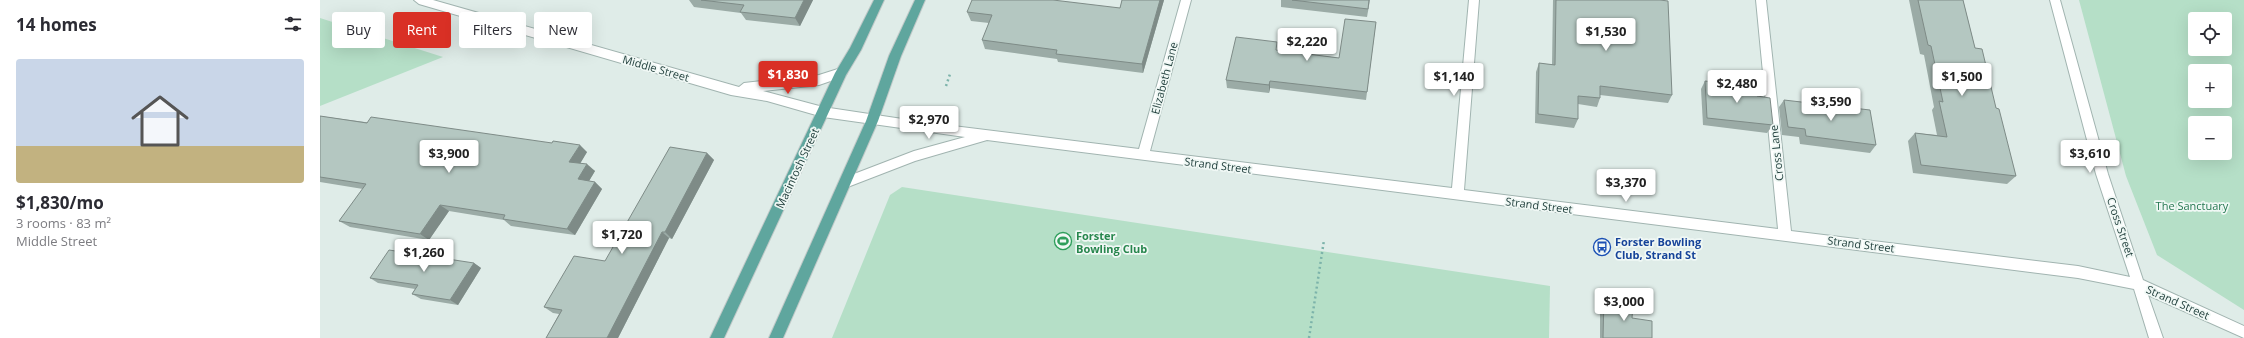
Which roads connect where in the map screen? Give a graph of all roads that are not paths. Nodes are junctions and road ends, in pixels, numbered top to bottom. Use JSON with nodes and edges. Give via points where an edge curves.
{"nodes":[{"id":1,"x":419,"y":0,"type":"edge"},
{"id":2,"x":879,"y":0,"type":"edge"},
{"id":3,"x":920,"y":0,"type":"edge"},
{"id":4,"x":1186,"y":0,"type":"edge"},
{"id":5,"x":1474,"y":0,"type":"edge"},
{"id":6,"x":1761,"y":0,"type":"edge"},
{"id":7,"x":2055,"y":0,"type":"edge"},
{"id":8,"x":841,"y":74,"type":"junction"},
{"id":9,"x":731,"y":90,"type":"junction"},
{"id":10,"x":823,"y":112,"type":"junction"},
{"id":11,"x":872,"y":121,"type":"junction"},
{"id":12,"x":989,"y":136,"type":"junction"},
{"id":13,"x":1143,"y":155,"type":"junction"},
{"id":14,"x":845,"y":182,"type":"junction"},
{"id":15,"x":1458,"y":195,"type":"junction"},
{"id":16,"x":1785,"y":234,"type":"junction"},
{"id":17,"x":2140,"y":285,"type":"junction"},
{"id":18,"x":2244,"y":332,"type":"edge"},
{"id":19,"x":717,"y":338,"type":"edge"},
{"id":20,"x":776,"y":338,"type":"edge"},
{"id":21,"x":2156,"y":338,"type":"edge"}],
"edges":[{"from":1,"to":9,"type":"street","name":"Middle Street"},
{"from":2,"to":8,"type":"main road","name":"Macintosh Street"},
{"from":3,"to":11,"type":"main road","via":[[895,56]]},
{"from":4,"to":13,"type":"street","name":"Elizabeth Lane"},
{"from":5,"to":15,"type":"street"},
{"from":6,"to":16,"type":"street","name":"Cross Lane"},
{"from":7,"to":17,"type":"street","name":"Cross Street","via":[[2102,174]]},
{"from":8,"to":9,"type":"street","name":"Middle Street","via":[[819,80]]},
{"from":8,"to":10,"type":"main road","name":"Macintosh Street"},
{"from":9,"to":10,"type":"street","name":"Middle Street","via":[[766,96]]},
{"from":10,"to":11,"type":"street","name":"Middle Street"},
{"from":10,"to":19,"type":"main road","name":"Macintosh Street"},
{"from":11,"to":12,"type":"street","name":"Strand Street"},
{"from":11,"to":14,"type":"main road"},
{"from":12,"to":13,"type":"street","name":"Strand Street"},
{"from":12,"to":14,"type":"street","via":[[914,156]]},
{"from":13,"to":15,"type":"street","name":"Strand Street"},
{"from":14,"to":20,"type":"main road"},
{"from":15,"to":16,"type":"street","name":"Strand Street"},
{"from":16,"to":17,"type":"street","name":"Strand Street","via":[[2078,272]]},
{"from":17,"to":18,"type":"street","name":"Strand Street"},
{"from":17,"to":21,"type":"street","name":"Cross Street"}]}
